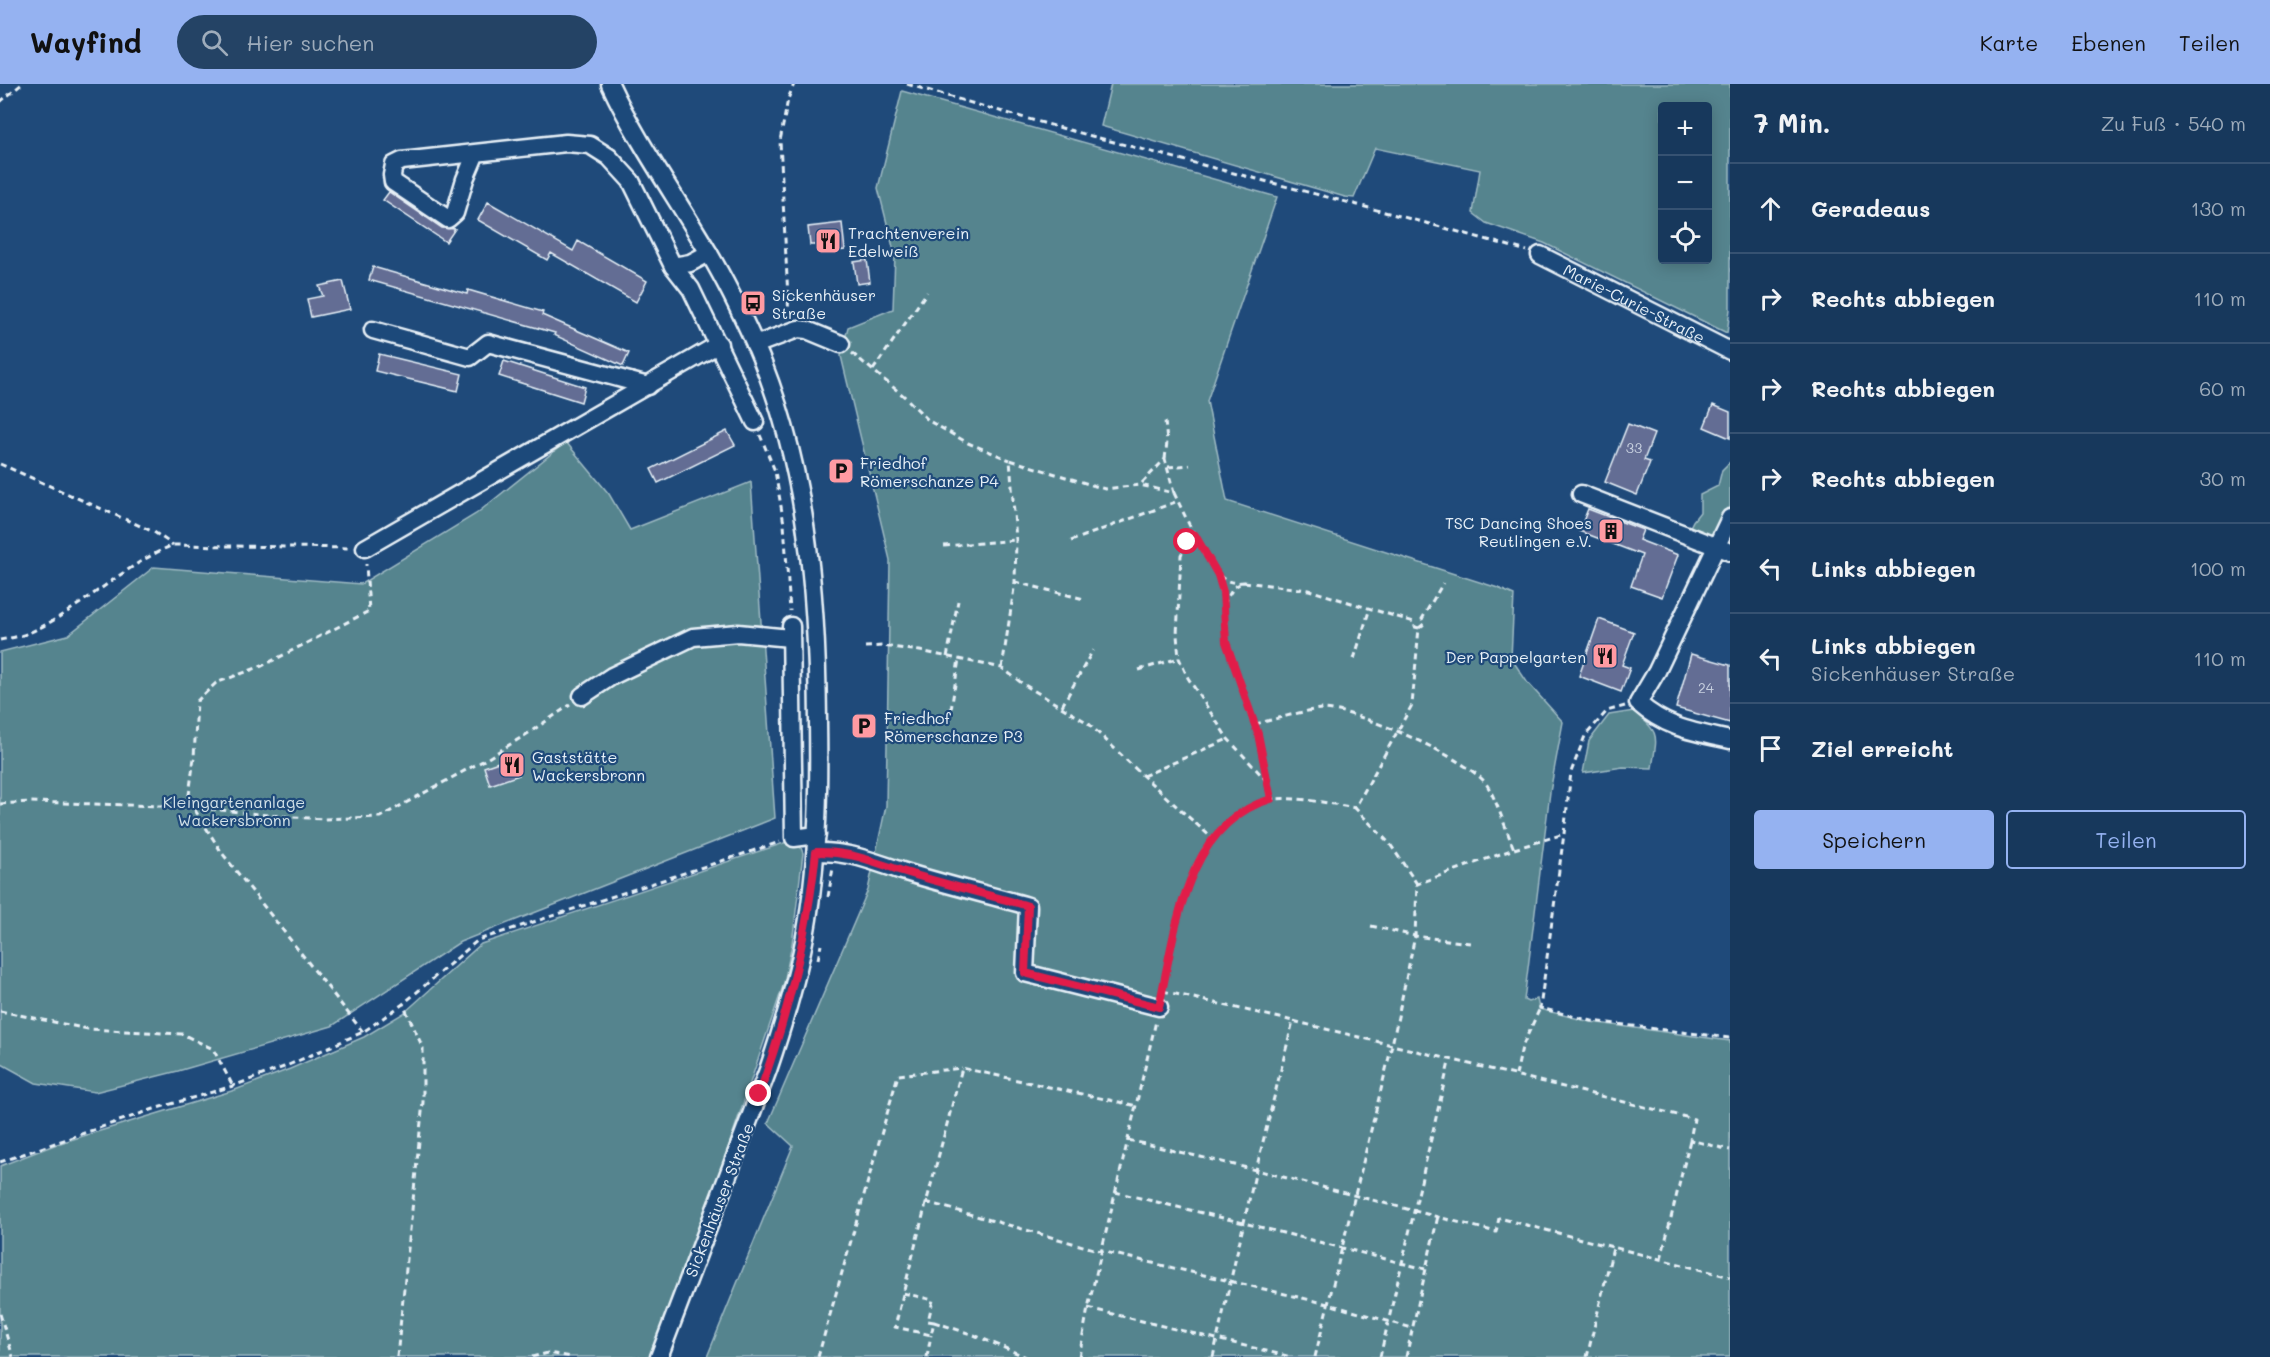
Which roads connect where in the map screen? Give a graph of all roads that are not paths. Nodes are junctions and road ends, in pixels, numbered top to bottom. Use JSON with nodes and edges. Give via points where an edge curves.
{"nodes":[{"id":1,"x":610,"y":84,"type":"edge"},
{"id":2,"x":476,"y":153,"type":"junction"},
{"id":3,"x":709,"y":253,"type":"junction"},
{"id":4,"x":1540,"y":255,"type":"road end"},
{"id":5,"x":673,"y":266,"type":"junction"},
{"id":6,"x":373,"y":330,"type":"dead end"},
{"id":7,"x":719,"y":344,"type":"junction"},
{"id":8,"x":841,"y":344,"type":"road end"},
{"id":9,"x":755,"y":345,"type":"junction"},
{"id":10,"x":1730,"y":351,"type":"edge"},
{"id":11,"x":648,"y":386,"type":"junction"},
{"id":12,"x":755,"y":422,"type":"road end"},
{"id":13,"x":1581,"y":494,"type":"dead end"},
{"id":14,"x":1730,"y":518,"type":"edge"},
{"id":15,"x":365,"y":548,"type":"road end"},
{"id":16,"x":1724,"y":550,"type":"edge"},
{"id":17,"x":582,"y":696,"type":"road end"},
{"id":18,"x":1730,"y":740,"type":"edge"},
{"id":19,"x":822,"y":846,"type":"junction"},
{"id":20,"x":1159,"y":1007,"type":"road end"},
{"id":21,"x":659,"y":1357,"type":"edge"}],
"edges":[{"from":1,"to":3,"type":"street","name":"Sickenhäuser Straße"},
{"from":2,"to":2,"type":"street","via":[[402,161],[394,165],[393,182],[448,219],[455,213]]},
{"from":2,"to":5,"type":"street","via":[[566,143],[590,145],[609,157],[631,181]]},
{"from":3,"to":5,"type":"street"},
{"from":3,"to":9,"type":"street","name":"Sickenhäuser Straße"},
{"from":4,"to":10,"type":"street","name":"Marie-Curie-Straße"},
{"from":5,"to":7,"type":"street","via":[[691,289]]},
{"from":6,"to":11,"type":"street","via":[[470,357],[488,342]]},
{"from":7,"to":11,"type":"street"},
{"from":7,"to":12,"type":"street"},
{"from":8,"to":9,"type":"street","via":[[807,330],[789,331]]},
{"from":9,"to":19,"type":"street","name":"Sickenhäuser Straße","via":[[788,439],[809,543],[818,677]]},
{"from":11,"to":15,"type":"street"},
{"from":13,"to":16,"type":"street"},
{"from":14,"to":16,"type":"street"},
{"from":16,"to":18,"type":"street","via":[[1638,703],[1654,717],[1681,729]]},
{"from":17,"to":19,"type":"street","via":[[612,676],[693,637],[791,632],[794,838]]},
{"from":19,"to":20,"type":"street","via":[[1028,906],[1025,973]]},
{"from":19,"to":21,"type":"street","name":"Sickenhäuser Straße","via":[[783,1024]]}]}
